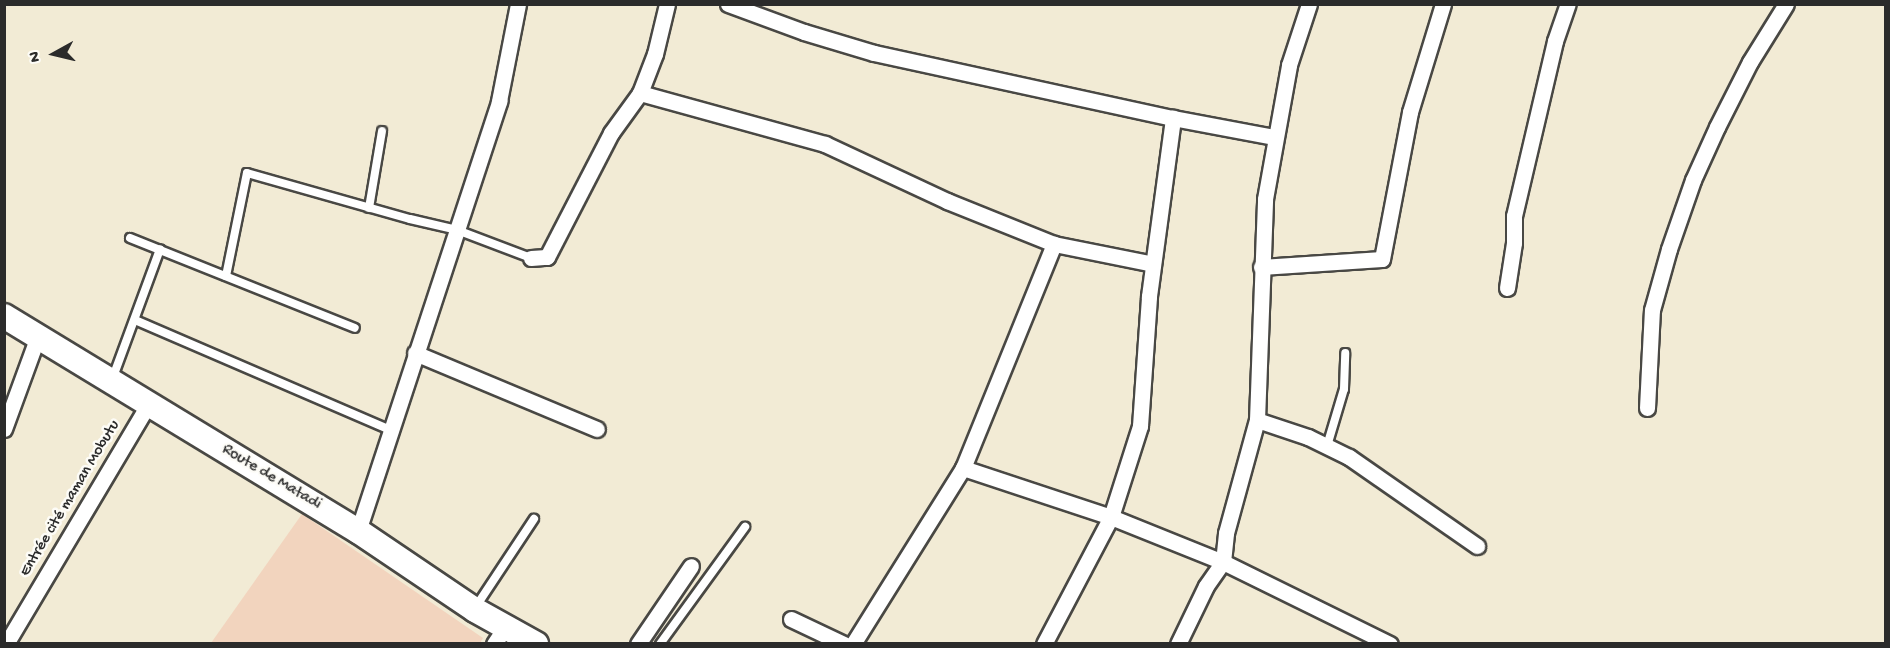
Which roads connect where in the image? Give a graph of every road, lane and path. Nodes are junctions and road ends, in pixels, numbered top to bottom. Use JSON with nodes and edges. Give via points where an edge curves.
{"nodes":[{"id":1,"x":518,"y":4,"type":"edge"},
{"id":2,"x":667,"y":4,"type":"edge"},
{"id":3,"x":728,"y":4,"type":"edge"},
{"id":4,"x":1309,"y":4,"type":"edge"},
{"id":5,"x":1443,"y":4,"type":"edge"},
{"id":6,"x":1568,"y":4,"type":"edge"},
{"id":7,"x":1786,"y":4,"type":"edge"},
{"id":8,"x":640,"y":93,"type":"junction"},
{"id":9,"x":1173,"y":118,"type":"junction"},
{"id":10,"x":382,"y":131,"type":"dead end"},
{"id":11,"x":1275,"y":137,"type":"junction"},
{"id":12,"x":369,"y":208,"type":"junction"},
{"id":13,"x":457,"y":230,"type":"junction"},
{"id":14,"x":130,"y":238,"type":"dead end"},
{"id":15,"x":1054,"y":244,"type":"junction"},
{"id":16,"x":160,"y":249,"type":"junction"},
{"id":17,"x":531,"y":258,"type":"joint"},
{"id":18,"x":1153,"y":264,"type":"junction"},
{"id":19,"x":1261,"y":267,"type":"junction"},
{"id":20,"x":226,"y":276,"type":"junction"},
{"id":21,"x":1507,"y":288,"type":"dead end"},
{"id":22,"x":4,"y":316,"type":"edge"},
{"id":23,"x":135,"y":320,"type":"junction"},
{"id":24,"x":355,"y":328,"type":"dead end"},
{"id":25,"x":38,"y":336,"type":"junction"},
{"id":26,"x":416,"y":353,"type":"junction"},
{"id":27,"x":1345,"y":353,"type":"dead end"},
{"id":28,"x":111,"y":381,"type":"junction"},
{"id":29,"x":149,"y":404,"type":"junction"},
{"id":30,"x":1647,"y":408,"type":"dead end"},
{"id":31,"x":1257,"y":420,"type":"junction"},
{"id":32,"x":4,"y":429,"type":"edge"},
{"id":33,"x":597,"y":429,"type":"dead end"},
{"id":34,"x":390,"y":430,"type":"junction"},
{"id":35,"x":1327,"y":446,"type":"junction"},
{"id":36,"x":963,"y":468,"type":"junction"},
{"id":37,"x":1111,"y":518,"type":"junction"},
{"id":38,"x":534,"y":519,"type":"dead end"},
{"id":39,"x":745,"y":527,"type":"dead end"},
{"id":40,"x":358,"y":531,"type":"junction"},
{"id":41,"x":1477,"y":546,"type":"dead end"},
{"id":42,"x":1223,"y":562,"type":"junction"},
{"id":43,"x":691,"y":566,"type":"dead end"},
{"id":44,"x":475,"y":610,"type":"junction"},
{"id":45,"x":791,"y":619,"type":"dead end"},
{"id":46,"x":500,"y":635,"type":"edge"},
{"id":47,"x":6,"y":644,"type":"edge"},
{"id":48,"x":536,"y":644,"type":"edge"},
{"id":49,"x":638,"y":644,"type":"edge"},
{"id":50,"x":660,"y":644,"type":"edge"},
{"id":51,"x":844,"y":644,"type":"edge"},
{"id":52,"x":853,"y":644,"type":"edge"},
{"id":53,"x":1044,"y":644,"type":"edge"},
{"id":54,"x":1178,"y":644,"type":"edge"},
{"id":55,"x":1390,"y":644,"type":"edge"}],
"edges":[{"from":1,"to":13,"type":"street","via":[[499,101]]},
{"from":2,"to":8,"type":"street","via":[[656,54]]},
{"from":3,"to":9,"type":"street","via":[[874,53]]},
{"from":4,"to":11,"type":"street","via":[[1289,65]]},
{"from":5,"to":19,"type":"street","via":[[1410,112],[1382,259]]},
{"from":6,"to":21,"type":"street","via":[[1555,41],[1514,216]]},
{"from":7,"to":30,"type":"street","via":[[1749,62],[1693,180],[1668,249],[1652,310]]},
{"from":8,"to":15,"type":"street","via":[[825,144],[947,201]]},
{"from":8,"to":17,"type":"street","via":[[612,133],[548,257]]},
{"from":9,"to":11,"type":"street"},
{"from":9,"to":18,"type":"street"},
{"from":10,"to":12,"type":"lane"},
{"from":11,"to":19,"type":"street","via":[[1265,200]]},
{"from":12,"to":13,"type":"lane"},
{"from":12,"to":20,"type":"lane","via":[[247,173]]},
{"from":13,"to":17,"type":"lane"},
{"from":13,"to":26,"type":"street"},
{"from":14,"to":16,"type":"lane"},
{"from":15,"to":18,"type":"street"},
{"from":15,"to":36,"type":"street"},
{"from":16,"to":20,"type":"lane"},
{"from":16,"to":23,"type":"lane"},
{"from":18,"to":37,"type":"street","via":[[1140,426]]},
{"from":19,"to":31,"type":"street"},
{"from":20,"to":24,"type":"lane"},
{"from":22,"to":25,"type":"highway","name":"Route de Matadi"},
{"from":23,"to":28,"type":"lane"},
{"from":23,"to":34,"type":"lane"},
{"from":25,"to":28,"type":"highway","name":"Route de Matadi"},
{"from":25,"to":32,"type":"street"},
{"from":26,"to":33,"type":"street"},
{"from":26,"to":34,"type":"street"},
{"from":27,"to":35,"type":"lane","via":[[1344,389]]},
{"from":28,"to":29,"type":"highway","name":"Route de Matadi"},
{"from":29,"to":40,"type":"highway","name":"Route de Matadi"},
{"from":29,"to":47,"type":"street","name":"Entrée cité maman Mobutu"},
{"from":31,"to":35,"type":"street"},
{"from":31,"to":42,"type":"street","via":[[1226,533]]},
{"from":34,"to":40,"type":"street"},
{"from":35,"to":41,"type":"street","via":[[1349,457]]},
{"from":36,"to":37,"type":"street"},
{"from":36,"to":52,"type":"street"},
{"from":37,"to":42,"type":"street"},
{"from":37,"to":53,"type":"street"},
{"from":38,"to":44,"type":"lane"},
{"from":39,"to":50,"type":"lane"},
{"from":40,"to":44,"type":"highway","name":"Route de Matadi"},
{"from":42,"to":54,"type":"street","via":[[1206,586]]},
{"from":42,"to":55,"type":"street"},
{"from":43,"to":49,"type":"street"},
{"from":44,"to":46,"type":"highway","name":"Route de Matadi"},
{"from":45,"to":51,"type":"street"},
{"from":46,"to":48,"type":"highway","name":"Route de Matadi"}]}
